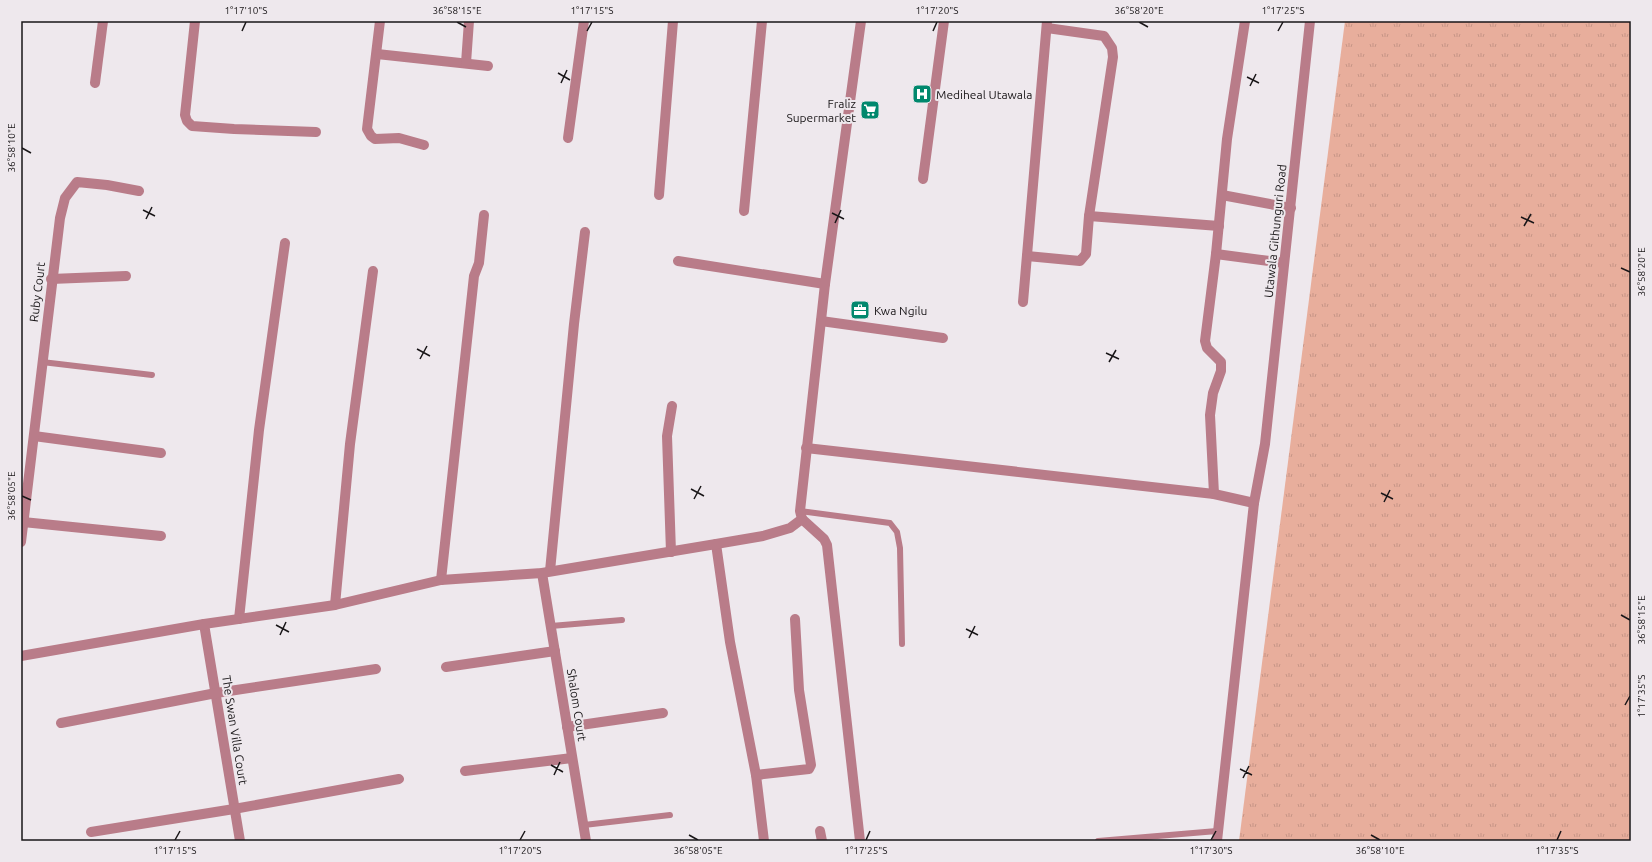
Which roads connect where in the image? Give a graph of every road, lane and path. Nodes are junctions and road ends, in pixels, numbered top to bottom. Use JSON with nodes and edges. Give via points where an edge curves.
{"nodes":[{"id":1,"x":103,"y":21,"type":"edge"},
{"id":2,"x":195,"y":21,"type":"edge"},
{"id":3,"x":380,"y":21,"type":"edge"},
{"id":4,"x":469,"y":21,"type":"edge"},
{"id":5,"x":584,"y":21,"type":"edge"},
{"id":6,"x":673,"y":21,"type":"edge"},
{"id":7,"x":762,"y":21,"type":"edge"},
{"id":8,"x":861,"y":21,"type":"edge"},
{"id":9,"x":944,"y":21,"type":"edge"},
{"id":10,"x":1245,"y":21,"type":"edge"},
{"id":11,"x":1310,"y":21,"type":"edge"},
{"id":12,"x":1047,"y":24,"type":"edge"},
{"id":13,"x":376,"y":54,"type":"junction"},
{"id":14,"x":466,"y":63,"type":"junction"},
{"id":15,"x":488,"y":66,"type":"dead end"},
{"id":16,"x":95,"y":83,"type":"dead end"},
{"id":17,"x":316,"y":132,"type":"dead end"},
{"id":18,"x":568,"y":138,"type":"dead end"},
{"id":19,"x":424,"y":145,"type":"dead end"},
{"id":20,"x":923,"y":179,"type":"dead end"},
{"id":21,"x":139,"y":191,"type":"dead end"},
{"id":22,"x":659,"y":195,"type":"dead end"},
{"id":23,"x":1222,"y":195,"type":"junction"},
{"id":24,"x":1291,"y":208,"type":"junction"},
{"id":25,"x":744,"y":211,"type":"dead end"},
{"id":26,"x":484,"y":215,"type":"dead end"},
{"id":27,"x":1089,"y":216,"type":"junction"},
{"id":28,"x":1219,"y":226,"type":"junction"},
{"id":29,"x":585,"y":232,"type":"dead end"},
{"id":30,"x":285,"y":243,"type":"dead end"},
{"id":31,"x":1216,"y":254,"type":"junction"},
{"id":32,"x":1027,"y":256,"type":"junction"},
{"id":33,"x":678,"y":261,"type":"dead end"},
{"id":34,"x":1284,"y":264,"type":"junction"},
{"id":35,"x":373,"y":271,"type":"dead end"},
{"id":36,"x":126,"y":276,"type":"dead end"},
{"id":37,"x":51,"y":278,"type":"junction"},
{"id":38,"x":825,"y":284,"type":"junction"},
{"id":39,"x":1023,"y":302,"type":"dead end"},
{"id":40,"x":821,"y":321,"type":"junction"},
{"id":41,"x":944,"y":338,"type":"dead end"},
{"id":42,"x":42,"y":362,"type":"junction"},
{"id":43,"x":152,"y":376,"type":"dead end"},
{"id":44,"x":672,"y":406,"type":"dead end"},
{"id":45,"x":34,"y":436,"type":"junction"},
{"id":46,"x":806,"y":448,"type":"junction"},
{"id":47,"x":161,"y":452,"type":"dead end"},
{"id":48,"x":1214,"y":494,"type":"junction"},
{"id":49,"x":1254,"y":503,"type":"junction"},
{"id":50,"x":801,"y":515,"type":"junction"},
{"id":51,"x":23,"y":522,"type":"junction"},
{"id":52,"x":161,"y":536,"type":"dead end"},
{"id":53,"x":21,"y":542,"type":"edge"},
{"id":54,"x":716,"y":544,"type":"junction"},
{"id":55,"x":672,"y":552,"type":"junction"},
{"id":56,"x":546,"y":572,"type":"junction"},
{"id":57,"x":441,"y":580,"type":"junction"},
{"id":58,"x":335,"y":605,"type":"junction"},
{"id":59,"x":239,"y":619,"type":"junction"},
{"id":60,"x":795,"y":619,"type":"dead end"},
{"id":61,"x":622,"y":620,"type":"dead end"},
{"id":62,"x":204,"y":624,"type":"junction"},
{"id":63,"x":551,"y":626,"type":"junction"},
{"id":64,"x":902,"y":644,"type":"dead end"},
{"id":65,"x":555,"y":651,"type":"junction"},
{"id":66,"x":21,"y":656,"type":"edge"},
{"id":67,"x":446,"y":667,"type":"dead end"},
{"id":68,"x":376,"y":669,"type":"dead end"},
{"id":69,"x":216,"y":694,"type":"junction"},
{"id":70,"x":664,"y":713,"type":"dead end"},
{"id":71,"x":61,"y":723,"type":"dead end"},
{"id":72,"x":567,"y":727,"type":"junction"},
{"id":73,"x":572,"y":758,"type":"junction"},
{"id":74,"x":465,"y":771,"type":"dead end"},
{"id":75,"x":756,"y":775,"type":"junction"},
{"id":76,"x":399,"y":779,"type":"dead end"},
{"id":77,"x":234,"y":809,"type":"junction"},
{"id":78,"x":670,"y":815,"type":"dead end"},
{"id":79,"x":584,"y":825,"type":"junction"},
{"id":80,"x":820,"y":831,"type":"dead end"},
{"id":81,"x":91,"y":832,"type":"dead end"},
{"id":82,"x":1217,"y":836,"type":"edge"},
{"id":83,"x":240,"y":841,"type":"edge"},
{"id":84,"x":586,"y":841,"type":"edge"},
{"id":85,"x":764,"y":841,"type":"edge"},
{"id":86,"x":822,"y":841,"type":"edge"},
{"id":87,"x":860,"y":841,"type":"edge"},
{"id":88,"x":1098,"y":841,"type":"edge"}],
"edges":[{"from":1,"to":16,"type":"street"},
{"from":2,"to":17,"type":"street","via":[[185,114],[192,126]]},
{"from":3,"to":13,"type":"street"},
{"from":4,"to":14,"type":"street"},
{"from":5,"to":18,"type":"street"},
{"from":6,"to":22,"type":"street"},
{"from":7,"to":25,"type":"street"},
{"from":8,"to":38,"type":"street"},
{"from":9,"to":20,"type":"street"},
{"from":10,"to":23,"type":"street","via":[[1227,139]]},
{"from":11,"to":24,"type":"street","name":"Utawala Githunguri Road"},
{"from":12,"to":27,"type":"street","via":[[1104,36],[1112,48],[1113,57]]},
{"from":12,"to":32,"type":"street"},
{"from":13,"to":14,"type":"street"},
{"from":13,"to":19,"type":"street","via":[[367,129],[370,136],[376,139],[399,138]]},
{"from":14,"to":15,"type":"street"},
{"from":21,"to":37,"type":"street","name":"Ruby Court","via":[[78,182],[65,198]]},
{"from":23,"to":24,"type":"street"},
{"from":23,"to":28,"type":"street"},
{"from":24,"to":34,"type":"street","name":"Utawala Githunguri Road"},
{"from":26,"to":57,"type":"street","via":[[479,263],[474,276]]},
{"from":27,"to":28,"type":"street"},
{"from":27,"to":32,"type":"street","via":[[1086,254],[1080,261]]},
{"from":28,"to":31,"type":"street"},
{"from":29,"to":56,"type":"street","name":"Shalom Court"},
{"from":30,"to":59,"type":"street","via":[[260,422]]},
{"from":31,"to":34,"type":"street"},
{"from":31,"to":48,"type":"street","via":[[1205,341],[1207,348],[1221,362],[1210,415]]},
{"from":32,"to":39,"type":"street"},
{"from":33,"to":38,"type":"street"},
{"from":34,"to":49,"type":"street","name":"Utawala Githunguri Road","via":[[1265,444]]},
{"from":35,"to":58,"type":"street","via":[[350,444]]},
{"from":36,"to":37,"type":"street"},
{"from":37,"to":42,"type":"street","name":"Ruby Court"},
{"from":38,"to":40,"type":"street"},
{"from":40,"to":41,"type":"street"},
{"from":40,"to":46,"type":"street"},
{"from":42,"to":43,"type":"lane"},
{"from":42,"to":45,"type":"street","name":"Ruby Court"},
{"from":44,"to":55,"type":"street","via":[[667,436]]},
{"from":45,"to":47,"type":"street"},
{"from":45,"to":51,"type":"street","name":"Ruby Court"},
{"from":46,"to":48,"type":"street"},
{"from":46,"to":50,"type":"street"},
{"from":48,"to":49,"type":"street"},
{"from":49,"to":82,"type":"street","name":"Utawala Githunguri Road"},
{"from":50,"to":54,"type":"street","via":[[790,528],[763,536]]},
{"from":50,"to":64,"type":"lane","via":[[890,523],[895,527],[900,548]]},
{"from":50,"to":87,"type":"street","via":[[827,545]]},
{"from":51,"to":52,"type":"street"},
{"from":51,"to":53,"type":"street","name":"Ruby Court"},
{"from":54,"to":55,"type":"street"},
{"from":54,"to":75,"type":"street","via":[[730,642]]},
{"from":55,"to":56,"type":"street"},
{"from":56,"to":57,"type":"street"},
{"from":56,"to":63,"type":"street","name":"Shalom Court"},
{"from":57,"to":58,"type":"street"},
{"from":58,"to":59,"type":"street"},
{"from":59,"to":62,"type":"street"},
{"from":60,"to":75,"type":"street","via":[[800,690],[811,765],[809,769]]},
{"from":61,"to":63,"type":"lane"},
{"from":62,"to":66,"type":"street"},
{"from":62,"to":69,"type":"street","name":"The Swan Villa Court"},
{"from":63,"to":65,"type":"street","name":"Shalom Court"},
{"from":65,"to":67,"type":"street"},
{"from":65,"to":72,"type":"street","name":"Shalom Court"},
{"from":68,"to":69,"type":"street"},
{"from":69,"to":71,"type":"street"},
{"from":69,"to":77,"type":"street","name":"The Swan Villa Court"},
{"from":70,"to":72,"type":"street"},
{"from":72,"to":73,"type":"street","name":"Shalom Court"},
{"from":73,"to":74,"type":"street"},
{"from":73,"to":79,"type":"street","name":"Shalom Court"},
{"from":75,"to":85,"type":"street"},
{"from":76,"to":77,"type":"street"},
{"from":77,"to":81,"type":"street"},
{"from":77,"to":83,"type":"street","name":"The Swan Villa Court"},
{"from":78,"to":79,"type":"lane"},
{"from":79,"to":84,"type":"street","name":"Shalom Court"},
{"from":80,"to":86,"type":"street"},
{"from":82,"to":88,"type":"lane"}]}
